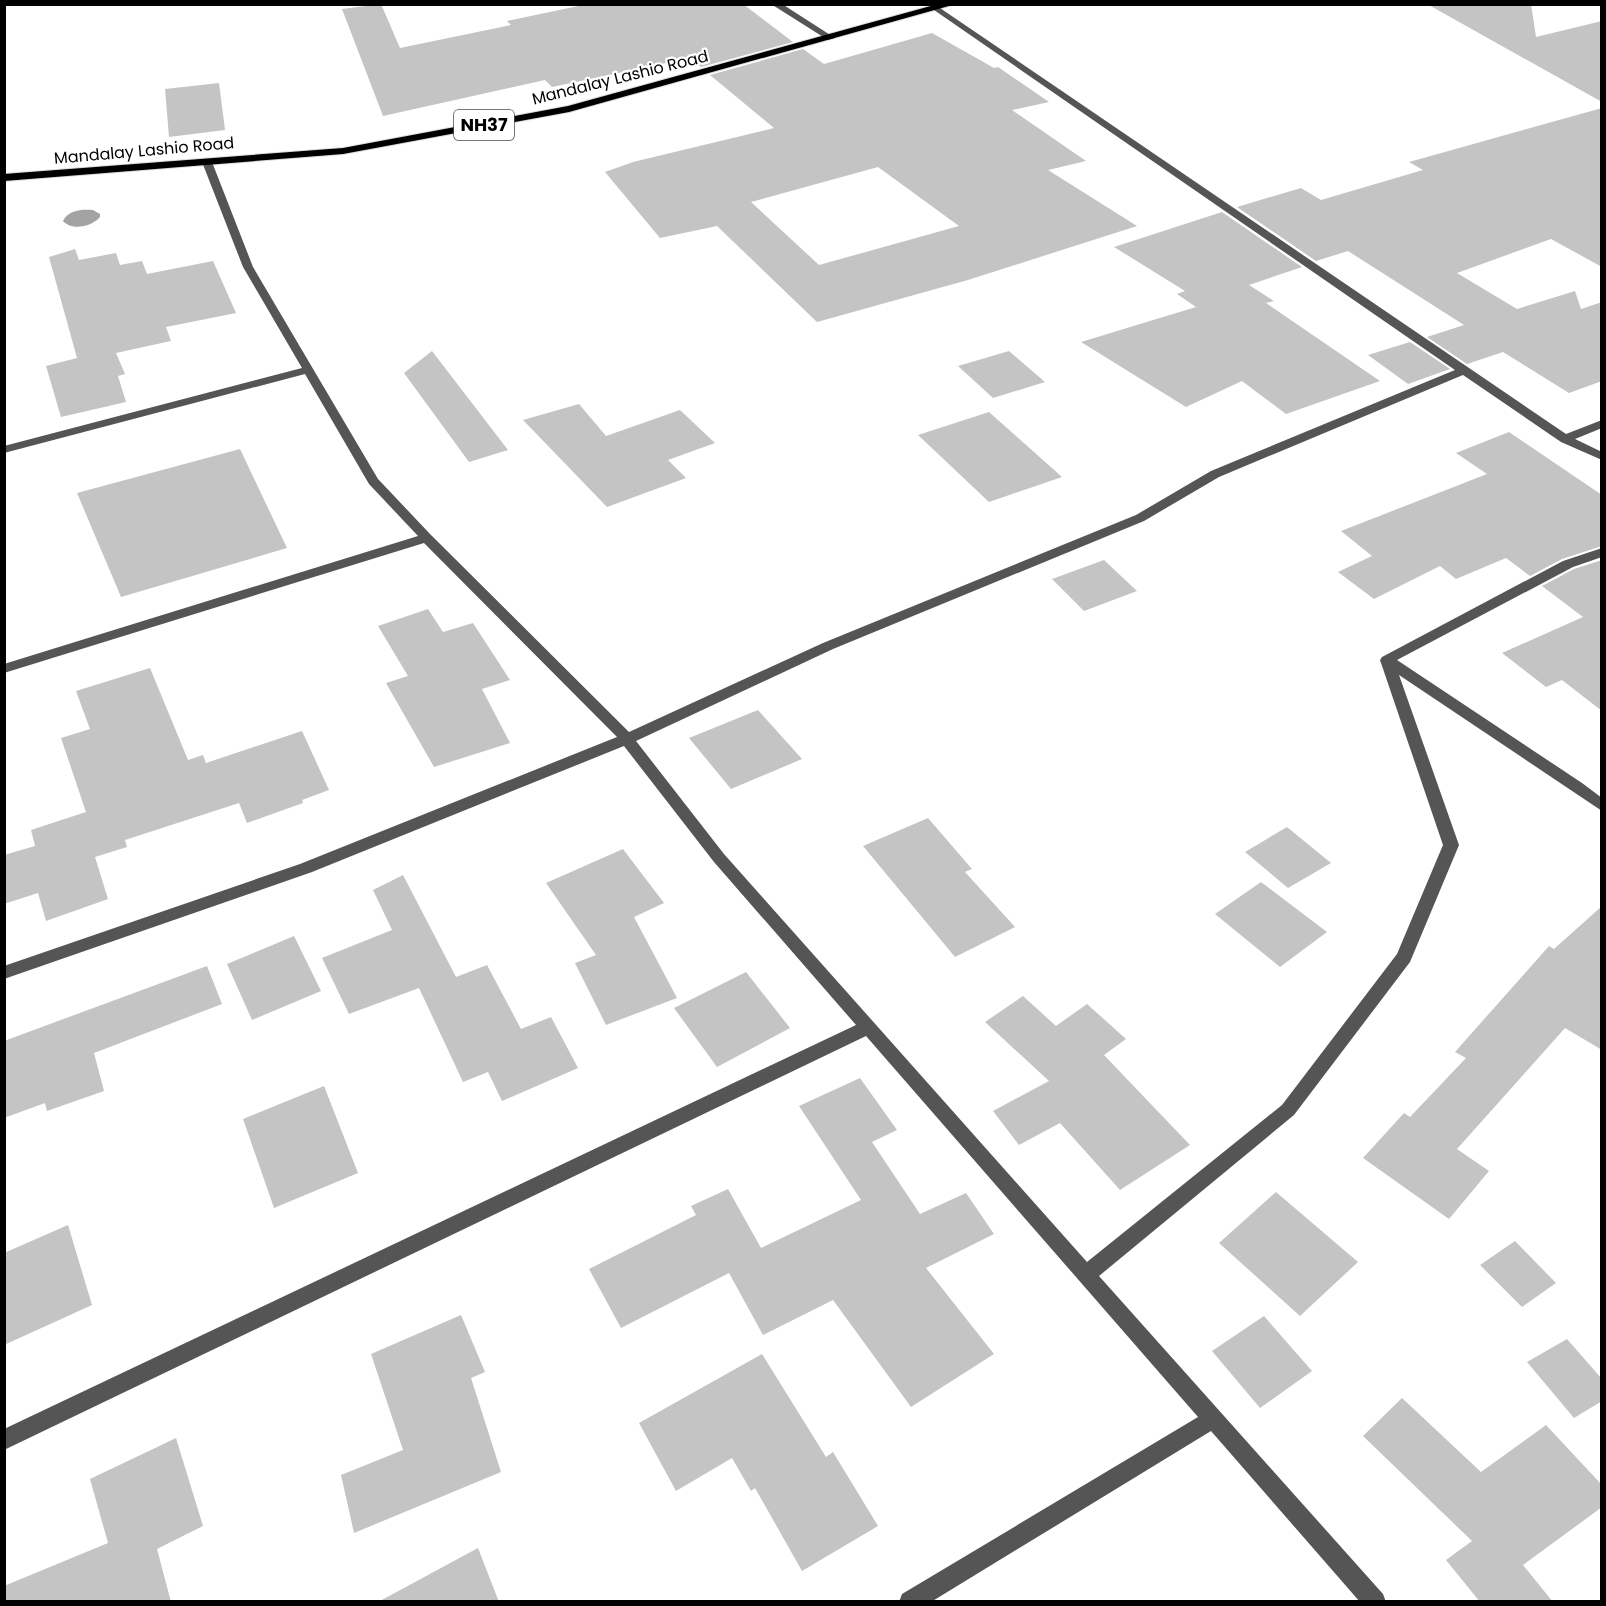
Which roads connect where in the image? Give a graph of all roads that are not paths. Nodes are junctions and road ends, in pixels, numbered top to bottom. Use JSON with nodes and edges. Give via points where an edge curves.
{"nodes":[{"id":1,"x":775,"y":4,"type":"edge"},
{"id":2,"x":951,"y":4,"type":"edge"},
{"id":3,"x":937,"y":8,"type":"junction"},
{"id":4,"x":831,"y":38,"type":"junction"},
{"id":5,"x":207,"y":162,"type":"junction"},
{"id":6,"x":4,"y":178,"type":"edge"},
{"id":7,"x":308,"y":370,"type":"junction"},
{"id":8,"x":1464,"y":370,"type":"junction"},
{"id":9,"x":1602,"y":423,"type":"edge"},
{"id":10,"x":1565,"y":439,"type":"junction"},
{"id":11,"x":4,"y":450,"type":"edge"},
{"id":12,"x":1602,"y":457,"type":"edge"},
{"id":13,"x":426,"y":538,"type":"junction"},
{"id":14,"x":1602,"y":552,"type":"edge"},
{"id":15,"x":1387,"y":660,"type":"junction"},
{"id":16,"x":4,"y":669,"type":"edge"},
{"id":17,"x":627,"y":739,"type":"junction"},
{"id":18,"x":1602,"y":806,"type":"edge"},
{"id":19,"x":4,"y":973,"type":"edge"},
{"id":20,"x":867,"y":1028,"type":"junction"},
{"id":21,"x":1086,"y":1275,"type":"junction"},
{"id":22,"x":1214,"y":1419,"type":"junction"},
{"id":23,"x":4,"y":1440,"type":"edge"},
{"id":24,"x":910,"y":1602,"type":"edge"},
{"id":25,"x":1375,"y":1602,"type":"edge"}],
"edges":[{"from":1,"to":4,"type":"street"},
{"from":2,"to":3,"type":"highway","name":"Mandalay Lashio Road","number":"NH37"},
{"from":3,"to":4,"type":"highway","name":"Mandalay Lashio Road","number":"NH37"},
{"from":3,"to":8,"type":"street"},
{"from":4,"to":5,"type":"highway","name":"Mandalay Lashio Road","number":"NH37","via":[[569,109],[343,151]]},
{"from":5,"to":6,"type":"highway","name":"Mandalay Lashio Road","number":"NH37"},
{"from":5,"to":7,"type":"street","via":[[248,267]]},
{"from":7,"to":11,"type":"street"},
{"from":7,"to":13,"type":"street","via":[[373,481]]},
{"from":8,"to":10,"type":"street"},
{"from":8,"to":17,"type":"street","via":[[1215,474],[1140,518],[828,646]]},
{"from":9,"to":10,"type":"street"},
{"from":10,"to":12,"type":"street"},
{"from":13,"to":16,"type":"street"},
{"from":13,"to":17,"type":"street"},
{"from":14,"to":15,"type":"street","via":[[1568,564]]},
{"from":15,"to":18,"type":"street"},
{"from":15,"to":21,"type":"street","via":[[1451,844],[1404,957],[1288,1110]]},
{"from":17,"to":19,"type":"street","via":[[306,868]]},
{"from":17,"to":20,"type":"street","via":[[719,858]]},
{"from":20,"to":21,"type":"street"},
{"from":20,"to":23,"type":"street"},
{"from":21,"to":22,"type":"street"},
{"from":22,"to":24,"type":"street"},
{"from":22,"to":25,"type":"street"}]}
